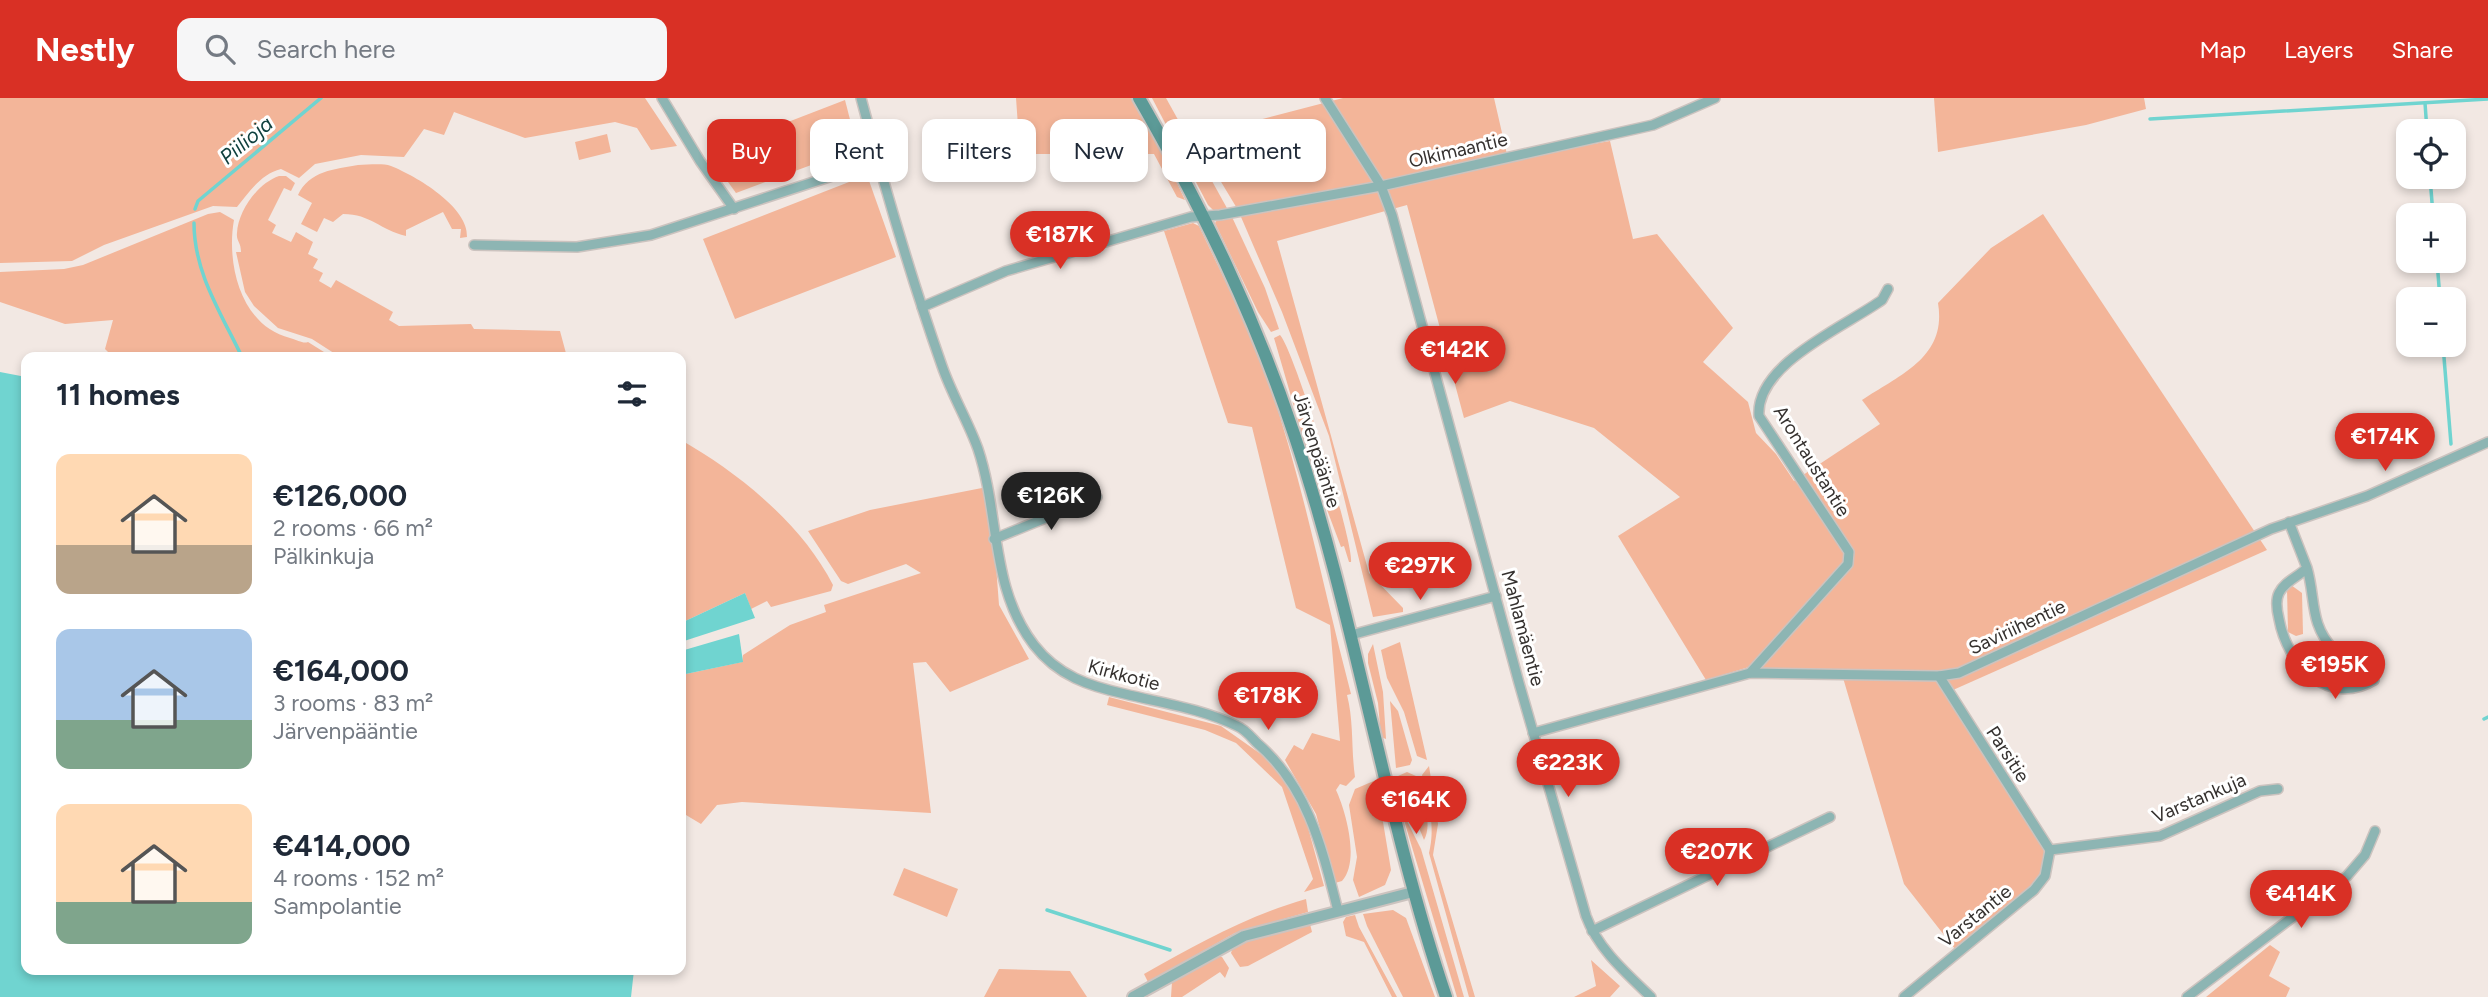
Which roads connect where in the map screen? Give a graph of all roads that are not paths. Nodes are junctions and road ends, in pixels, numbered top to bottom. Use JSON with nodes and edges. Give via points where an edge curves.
{"nodes":[{"id":1,"x":662,"y":98,"type":"edge"},
{"id":2,"x":861,"y":98,"type":"edge"},
{"id":3,"x":1139,"y":98,"type":"edge"},
{"id":4,"x":1325,"y":98,"type":"edge"},
{"id":5,"x":1715,"y":98,"type":"edge"},
{"id":6,"x":867,"y":119,"type":"edge"},
{"id":7,"x":815,"y":182,"type":"edge"},
{"id":8,"x":884,"y":182,"type":"edge"},
{"id":9,"x":1381,"y":186,"type":"junction"},
{"id":10,"x":734,"y":209,"type":"junction"},
{"id":11,"x":1204,"y":215,"type":"junction"},
{"id":12,"x":474,"y":245,"type":"dead end"},
{"id":13,"x":1888,"y":289,"type":"dead end"},
{"id":14,"x":922,"y":307,"type":"junction"},
{"id":15,"x":2488,"y":442,"type":"edge"},
{"id":16,"x":1097,"y":497,"type":"dead end"},
{"id":17,"x":2289,"y":522,"type":"junction"},
{"id":18,"x":994,"y":539,"type":"junction"},
{"id":19,"x":2307,"y":568,"type":"junction"},
{"id":20,"x":1496,"y":596,"type":"junction"},
{"id":21,"x":1351,"y":635,"type":"junction"},
{"id":22,"x":1750,"y":673,"type":"junction"},
{"id":23,"x":1939,"y":676,"type":"junction"},
{"id":24,"x":1533,"y":733,"type":"junction"},
{"id":25,"x":2277,"y":789,"type":"dead end"},
{"id":26,"x":1830,"y":817,"type":"dead end"},
{"id":27,"x":2375,"y":831,"type":"dead end"},
{"id":28,"x":2050,"y":850,"type":"junction"},
{"id":29,"x":1413,"y":892,"type":"junction"},
{"id":30,"x":1338,"y":911,"type":"junction"},
{"id":31,"x":1592,"y":931,"type":"junction"},
{"id":32,"x":1133,"y":997,"type":"edge"},
{"id":33,"x":1446,"y":997,"type":"edge"},
{"id":34,"x":1651,"y":997,"type":"edge"},
{"id":35,"x":1903,"y":997,"type":"edge"},
{"id":36,"x":2188,"y":997,"type":"edge"}],
"edges":[{"from":1,"to":10,"type":"street"},
{"from":2,"to":6,"type":"street","name":"Kirkkotie"},
{"from":3,"to":11,"type":"main road","name":"Järvenpääntie"},
{"from":4,"to":9,"type":"street","name":"Mahlamäentie"},
{"from":5,"to":9,"type":"street","name":"Olkimaantie","via":[[1653,125]]},
{"from":7,"to":10,"type":"street"},
{"from":8,"to":14,"type":"street","name":"Kirkkotie"},
{"from":9,"to":11,"type":"street","name":"Olkimaantie"},
{"from":9,"to":20,"type":"street","name":"Mahlamäentie","via":[[1407,263]]},
{"from":10,"to":12,"type":"street","via":[[650,235],[577,247]]},
{"from":11,"to":14,"type":"street","name":"Olkimaantie","via":[[1006,271]]},
{"from":11,"to":21,"type":"main road","name":"Järvenpääntie","via":[[1260,338],[1287,412]]},
{"from":13,"to":22,"type":"street","name":"Arontaustantie","via":[[1882,300],[1804,348],[1766,386],[1758,402],[1759,416],[1849,552],[1848,564]]},
{"from":14,"to":18,"type":"street","name":"Kirkkotie","via":[[978,449]]},
{"from":15,"to":17,"type":"street","name":"Saviriihentie","via":[[2367,496]]},
{"from":16,"to":18,"type":"street"},
{"from":17,"to":19,"type":"street"},
{"from":17,"to":23,"type":"street","name":"Saviriihentie","via":[[1959,673]]},
{"from":18,"to":30,"type":"street","name":"Kirkkotie","via":[[1016,616],[1053,665],[1096,688],[1239,727],[1277,760],[1303,797]]},
{"from":19,"to":19,"type":"street","via":[[2278,595],[2283,641],[2314,679],[2330,686],[2360,688],[2374,680],[2370,672],[2336,652],[2324,637],[2313,615]]},
{"from":20,"to":21,"type":"street"},
{"from":20,"to":24,"type":"street","name":"Mahlamäentie"},
{"from":21,"to":29,"type":"main road","name":"Järvenpääntie"},
{"from":22,"to":23,"type":"street","name":"Saviriihentie"},
{"from":22,"to":24,"type":"street","name":"Saviriihentie"},
{"from":23,"to":28,"type":"street","name":"Parsitie"},
{"from":24,"to":31,"type":"street","name":"Mahlamäentie"},
{"from":25,"to":28,"type":"street","name":"Varstankuja","via":[[2260,791],[2160,836]]},
{"from":26,"to":31,"type":"street"},
{"from":27,"to":36,"type":"street","via":[[2365,855],[2347,876]]},
{"from":28,"to":35,"type":"street","name":"Varstantie","via":[[2045,876],[2034,890]]},
{"from":29,"to":30,"type":"street"},
{"from":29,"to":33,"type":"main road","name":"Järvenpääntie"},
{"from":30,"to":32,"type":"street","via":[[1244,936]]},
{"from":31,"to":34,"type":"street","name":"Mahlamäentie"}]}
